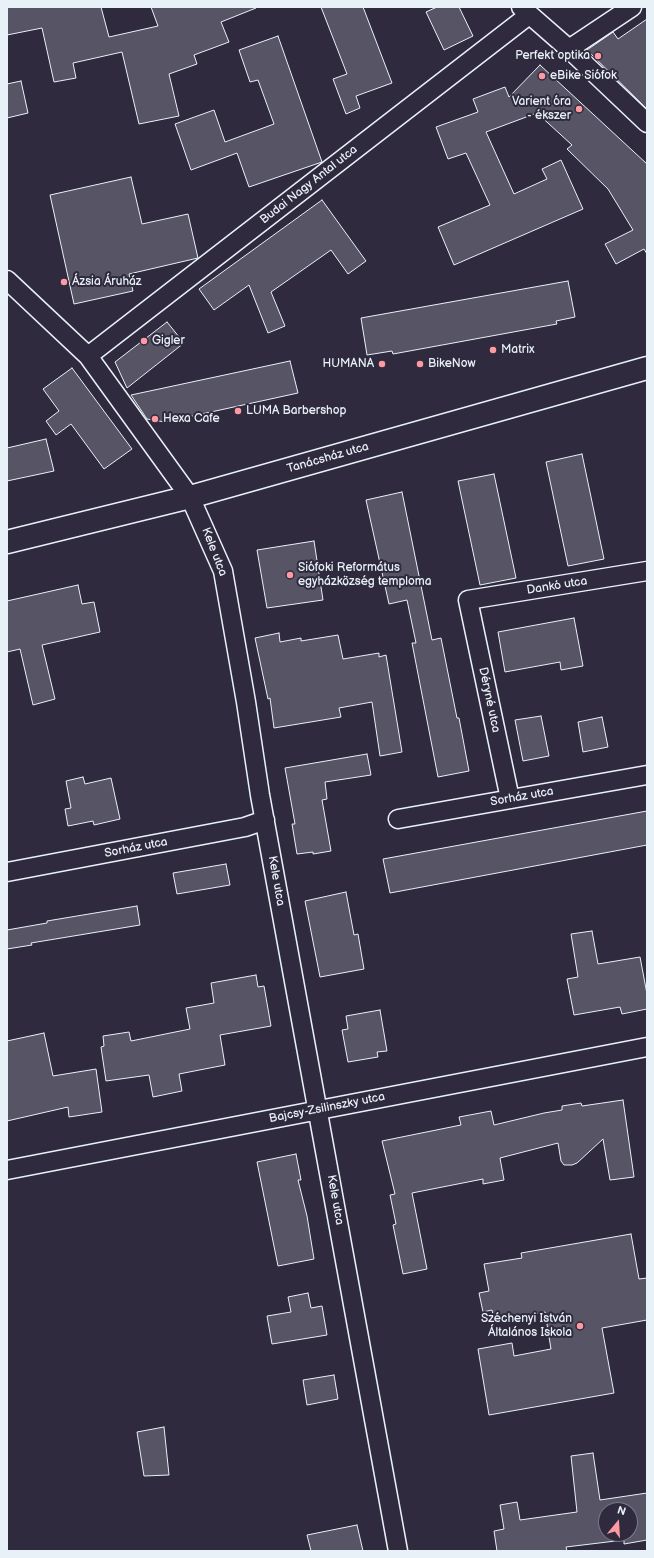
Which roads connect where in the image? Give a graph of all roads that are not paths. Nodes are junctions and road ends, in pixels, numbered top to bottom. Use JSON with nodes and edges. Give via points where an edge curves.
{"nodes":[{"id":1,"x":632,"y":7,"type":"edge"},
{"id":2,"x":526,"y":11,"type":"edge"},
{"id":3,"x":569,"y":49,"type":"junction"},
{"id":4,"x":647,"y":123,"type":"edge"},
{"id":5,"x":7,"y":280,"type":"edge"},
{"id":6,"x":88,"y":356,"type":"junction"},
{"id":7,"x":647,"y":368,"type":"edge"},
{"id":8,"x":190,"y":497,"type":"junction"},
{"id":9,"x":7,"y":542,"type":"edge"},
{"id":10,"x":647,"y":571,"type":"edge"},
{"id":11,"x":468,"y":600,"type":"joint"},
{"id":12,"x":647,"y":775,"type":"edge"},
{"id":13,"x":510,"y":799,"type":"junction"},
{"id":14,"x":398,"y":819,"type":"dead end"},
{"id":15,"x":265,"y":820,"type":"junction"},
{"id":16,"x":7,"y":872,"type":"edge"},
{"id":17,"x":647,"y":1047,"type":"edge"},
{"id":18,"x":318,"y":1109,"type":"junction"},
{"id":19,"x":7,"y":1170,"type":"edge"},
{"id":20,"x":398,"y":1551,"type":"edge"}],
"edges":[{"from":1,"to":3,"type":"street"},
{"from":2,"to":3,"type":"street"},
{"from":2,"to":6,"type":"street","name":"Budai Nagy Antal utca"},
{"from":3,"to":4,"type":"street"},
{"from":5,"to":6,"type":"street","name":"Kele utca"},
{"from":6,"to":8,"type":"street","name":"Kele utca"},
{"from":7,"to":8,"type":"main road","name":"Tanácsház utca"},
{"from":8,"to":9,"type":"main road","name":"Tanácsház utca"},
{"from":8,"to":15,"type":"street","name":"Kele utca","via":[[223,571]]},
{"from":10,"to":11,"type":"street","name":"Dankó utca"},
{"from":11,"to":13,"type":"street","name":"Déryné utca"},
{"from":12,"to":13,"type":"street","name":"Sorház utca"},
{"from":13,"to":14,"type":"street","name":"Sorház utca"},
{"from":15,"to":16,"type":"street","name":"Sorház utca","via":[[245,827]]},
{"from":15,"to":18,"type":"street","name":"Kele utca"},
{"from":17,"to":18,"type":"street","name":"Bajcsy-Zsilinszky utca"},
{"from":18,"to":19,"type":"street","name":"Bajcsy-Zsilinszky utca"},
{"from":18,"to":20,"type":"street","name":"Kele utca"}]}
